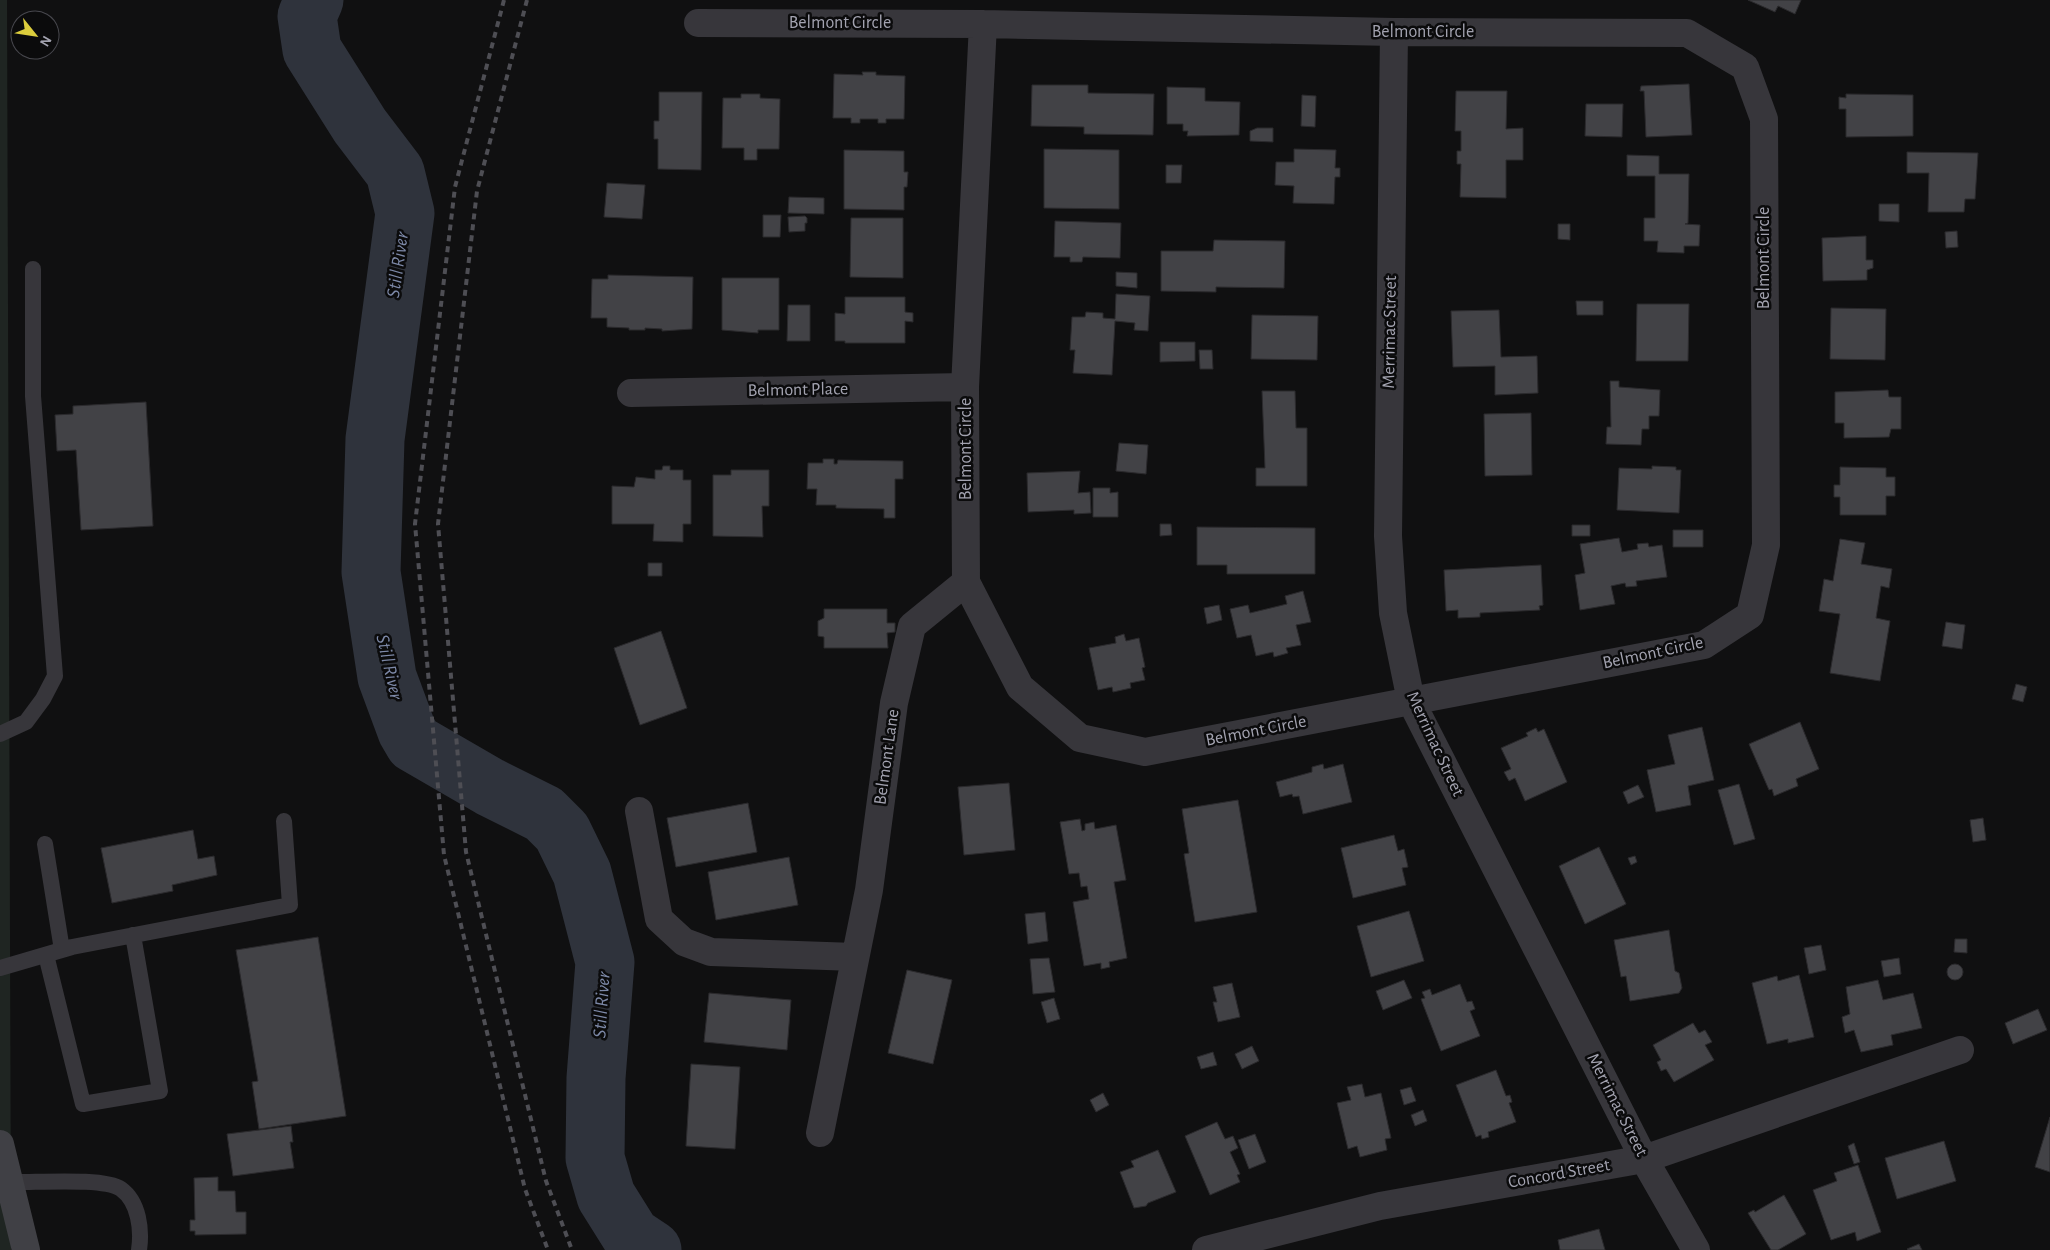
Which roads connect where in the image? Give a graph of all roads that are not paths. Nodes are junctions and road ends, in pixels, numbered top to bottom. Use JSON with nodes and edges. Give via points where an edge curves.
{"nodes":[{"id":1,"x":698,"y":23,"type":"dead end"},
{"id":2,"x":983,"y":24,"type":"junction"},
{"id":3,"x":1394,"y":32,"type":"junction"},
{"id":4,"x":33,"y":270,"type":"dead end"},
{"id":5,"x":965,"y":387,"type":"junction"},
{"id":6,"x":631,"y":393,"type":"dead end"},
{"id":7,"x":966,"y":582,"type":"junction"},
{"id":8,"x":1411,"y":701,"type":"junction"},
{"id":9,"x":0,"y":734,"type":"edge"},
{"id":10,"x":639,"y":811,"type":"dead end"},
{"id":11,"x":284,"y":821,"type":"dead end"},
{"id":12,"x":45,"y":844,"type":"dead end"},
{"id":13,"x":133,"y":935,"type":"junction"},
{"id":14,"x":62,"y":950,"type":"junction"},
{"id":15,"x":46,"y":955,"type":"junction"},
{"id":16,"x":855,"y":957,"type":"junction"},
{"id":17,"x":0,"y":968,"type":"edge"},
{"id":18,"x":1960,"y":1050,"type":"dead end"},
{"id":19,"x":820,"y":1133,"type":"dead end"},
{"id":20,"x":0,"y":1144,"type":"edge"},
{"id":21,"x":1644,"y":1158,"type":"junction"},
{"id":22,"x":9,"y":1182,"type":"junction"},
{"id":23,"x":26,"y":1250,"type":"edge"},
{"id":24,"x":139,"y":1250,"type":"edge"},
{"id":25,"x":1206,"y":1250,"type":"edge"},
{"id":26,"x":1696,"y":1250,"type":"edge"}],
"edges":[{"from":1,"to":2,"type":"street","name":"Belmont Circle"},
{"from":2,"to":3,"type":"street","name":"Belmont Circle"},
{"from":2,"to":5,"type":"street","name":"Belmont Circle"},
{"from":3,"to":8,"type":"street","name":"Merrimac Street","via":[[1388,536],[1393,612]]},
{"from":3,"to":8,"type":"street","name":"Belmont Circle","via":[[1687,33],[1745,67],[1764,119],[1766,545],[1750,615],[1704,645]]},
{"from":4,"to":9,"type":"lane","via":[[33,396],[55,676],[26,722]]},
{"from":5,"to":6,"type":"street","name":"Belmont Place"},
{"from":5,"to":7,"type":"street","name":"Belmont Circle"},
{"from":7,"to":8,"type":"street","name":"Belmont Circle","via":[[1020,688],[1080,738],[1145,752]]},
{"from":7,"to":16,"type":"street","name":"Belmont Lane","via":[[912,626],[894,703],[869,890]]},
{"from":8,"to":21,"type":"street","name":"Merrimac Street"},
{"from":10,"to":16,"type":"street","via":[[659,919],[684,942],[711,952]]},
{"from":11,"to":13,"type":"lane","via":[[290,905]]},
{"from":12,"to":14,"type":"lane"},
{"from":13,"to":14,"type":"lane"},
{"from":13,"to":15,"type":"lane","via":[[160,1091],[83,1104]]},
{"from":14,"to":15,"type":"lane"},
{"from":15,"to":17,"type":"lane"},
{"from":16,"to":19,"type":"street","name":"Belmont Lane"},
{"from":18,"to":21,"type":"street","name":"Concord Street"},
{"from":20,"to":22,"type":"main road"},
{"from":21,"to":25,"type":"street","name":"Concord Street","via":[[1380,1206]]},
{"from":21,"to":26,"type":"street","name":"Merrimac Street"},
{"from":22,"to":23,"type":"main road"},
{"from":22,"to":24,"type":"lane","via":[[106,1183],[122,1190],[132,1202],[138,1218]]}]}
